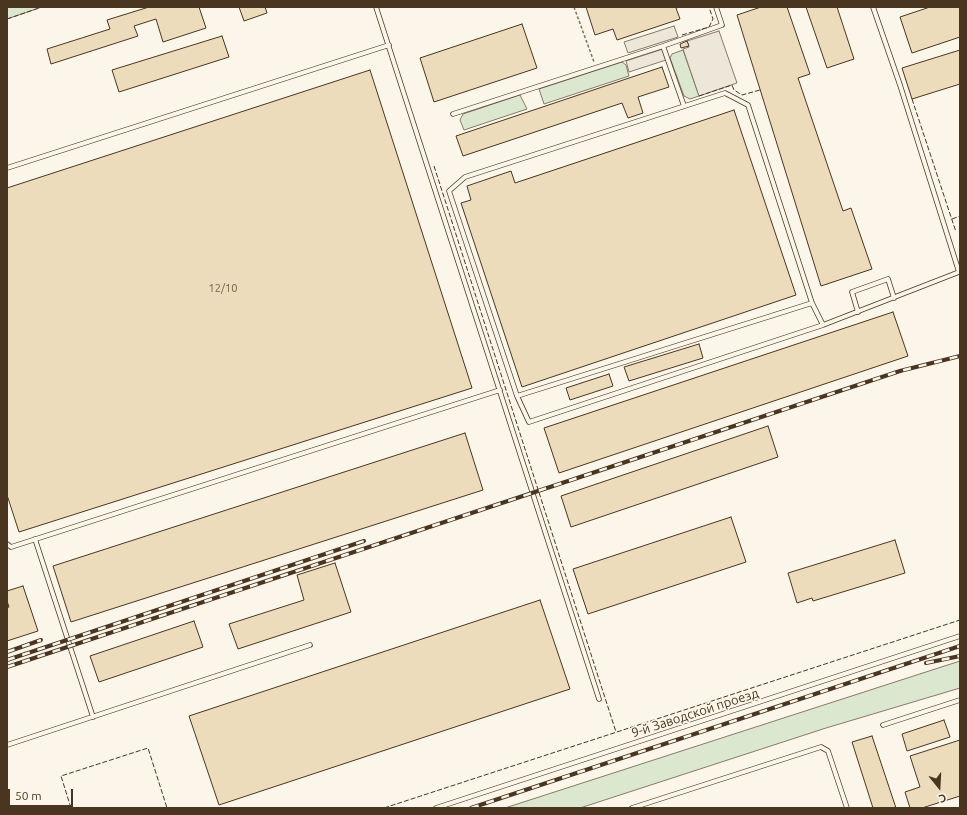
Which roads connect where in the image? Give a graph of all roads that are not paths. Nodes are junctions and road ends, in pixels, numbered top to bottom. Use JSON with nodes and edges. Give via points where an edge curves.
{"nodes":[{"id":1,"x":376,"y":7,"type":"edge"},
{"id":2,"x":716,"y":7,"type":"edge"},
{"id":3,"x":872,"y":7,"type":"edge"},
{"id":4,"x":389,"y":45,"type":"junction"},
{"id":5,"x":663,"y":46,"type":"junction"},
{"id":6,"x":684,"y":106,"type":"junction"},
{"id":7,"x":453,"y":114,"type":"dead end"},
{"id":8,"x":7,"y":168,"type":"edge"},
{"id":9,"x":894,"y":298,"type":"junction"},
{"id":10,"x":812,"y":303,"type":"junction"},
{"id":11,"x":858,"y":312,"type":"junction"},
{"id":12,"x":824,"y":325,"type":"junction"},
{"id":13,"x":500,"y":390,"type":"junction"},
{"id":14,"x":517,"y":396,"type":"junction"},
{"id":15,"x":35,"y":539,"type":"junction"},
{"id":16,"x":7,"y":544,"type":"edge"},
{"id":17,"x":960,"y":636,"type":"edge"},
{"id":18,"x":310,"y":645,"type":"dead end"},
{"id":19,"x":599,"y":698,"type":"dead end"},
{"id":20,"x":960,"y":700,"type":"edge"},
{"id":21,"x":93,"y":716,"type":"junction"},
{"id":22,"x":883,"y":725,"type":"dead end"},
{"id":23,"x":7,"y":745,"type":"edge"},
{"id":24,"x":436,"y":808,"type":"edge"},
{"id":25,"x":632,"y":808,"type":"edge"},
{"id":26,"x":847,"y":808,"type":"edge"}],
"edges":[{"from":1,"to":4,"type":"lane"},
{"from":2,"to":5,"type":"lane","via":[[722,25]]},
{"from":3,"to":9,"type":"lane","via":[[900,85],[958,272]]},
{"from":4,"to":8,"type":"lane"},
{"from":4,"to":13,"type":"lane"},
{"from":5,"to":6,"type":"lane"},
{"from":5,"to":7,"type":"lane"},
{"from":6,"to":10,"type":"lane","via":[[725,93],[748,105]]},
{"from":6,"to":14,"type":"lane","via":[[465,177],[450,191]]},
{"from":9,"to":11,"type":"lane"},
{"from":9,"to":11,"type":"lane","via":[[888,279],[852,292]]},
{"from":10,"to":12,"type":"lane"},
{"from":10,"to":14,"type":"lane"},
{"from":11,"to":12,"type":"lane"},
{"from":12,"to":14,"type":"lane","via":[[529,422]]},
{"from":13,"to":15,"type":"lane"},
{"from":13,"to":19,"type":"lane"},
{"from":15,"to":16,"type":"lane","via":[[11,547]]},
{"from":15,"to":21,"type":"lane"},
{"from":17,"to":24,"type":"lane","name":"9-й Заводской проезд"},
{"from":18,"to":21,"type":"lane"},
{"from":20,"to":22,"type":"lane"},
{"from":21,"to":23,"type":"lane"},
{"from":25,"to":26,"type":"lane","via":[[821,747],[828,751]]}]}
